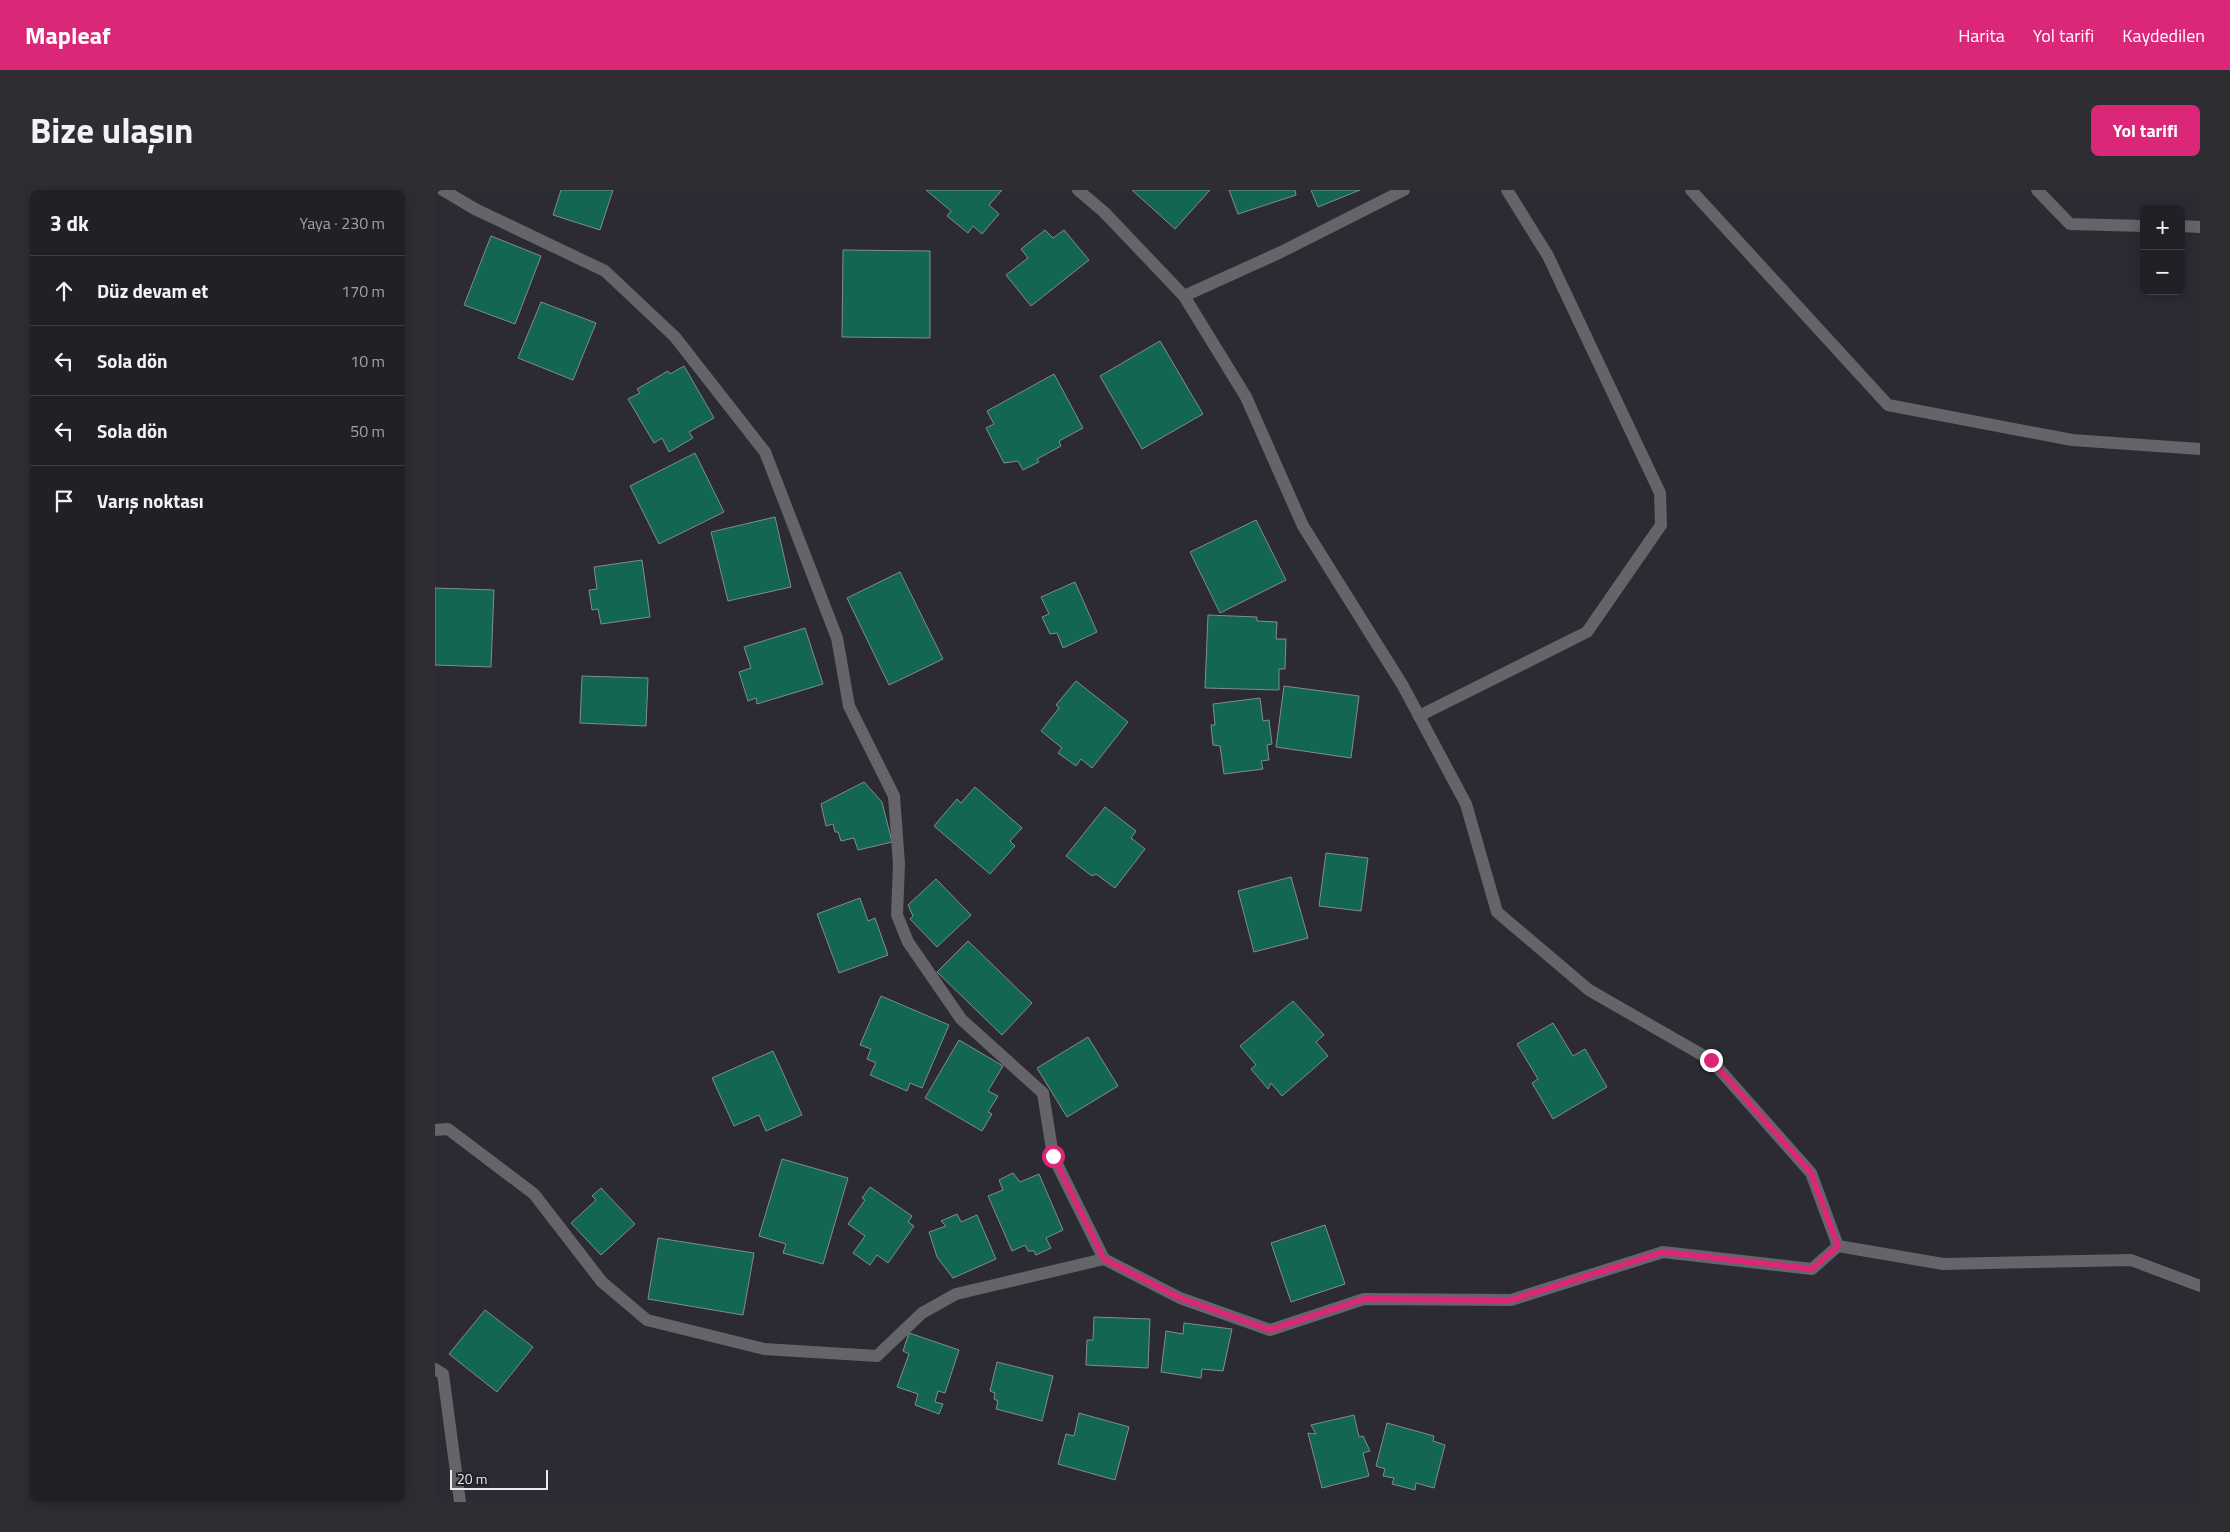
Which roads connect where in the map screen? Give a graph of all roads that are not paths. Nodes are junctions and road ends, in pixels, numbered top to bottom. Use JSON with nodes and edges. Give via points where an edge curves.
{"nodes":[{"id":1,"x":443,"y":190,"type":"edge"},
{"id":2,"x":1078,"y":190,"type":"edge"},
{"id":3,"x":1404,"y":190,"type":"edge"},
{"id":4,"x":1507,"y":190,"type":"edge"},
{"id":5,"x":1691,"y":190,"type":"edge"},
{"id":6,"x":2037,"y":190,"type":"edge"},
{"id":7,"x":2140,"y":226,"type":"edge"},
{"id":8,"x":2185,"y":226,"type":"edge"},
{"id":9,"x":2200,"y":227,"type":"edge"},
{"id":10,"x":1184,"y":296,"type":"junction"},
{"id":11,"x":2200,"y":449,"type":"edge"},
{"id":12,"x":1419,"y":716,"type":"junction"},
{"id":13,"x":435,"y":1130,"type":"edge"},
{"id":14,"x":1838,"y":1246,"type":"junction"},
{"id":15,"x":1104,"y":1259,"type":"junction"},
{"id":16,"x":2200,"y":1286,"type":"edge"},
{"id":17,"x":435,"y":1370,"type":"edge"},
{"id":18,"x":460,"y":1502,"type":"edge"}],
"edges":[{"from":1,"to":15,"type":"street","via":[[475,209],[605,271],[675,337],[765,452],[837,638],[849,706],[894,796],[899,864],[897,915],[908,942],[961,1019],[1043,1092],[1053,1156]]},
{"from":2,"to":10,"type":"street","via":[[1104,212]]},
{"from":3,"to":10,"type":"street"},
{"from":4,"to":12,"type":"street","via":[[1548,256],[1660,493],[1661,526],[1587,632]]},
{"from":5,"to":11,"type":"street","via":[[1888,405],[2071,440]]},
{"from":6,"to":7,"type":"street","via":[[2071,224]]},
{"from":8,"to":9,"type":"street"},
{"from":10,"to":12,"type":"street","via":[[1245,397],[1303,526]]},
{"from":12,"to":14,"type":"street","via":[[1466,804],[1497,912],[1589,990],[1711,1060],[1811,1173]]},
{"from":13,"to":15,"type":"street","via":[[449,1129],[534,1194],[602,1282],[647,1320],[764,1349],[877,1356],[922,1313],[956,1294]]},
{"from":14,"to":15,"type":"street","via":[[1812,1269],[1663,1252],[1511,1300],[1364,1299],[1270,1330],[1180,1298]]},
{"from":14,"to":16,"type":"street","via":[[1943,1264],[2131,1260]]},
{"from":17,"to":18,"type":"street","via":[[443,1374]]}]}
